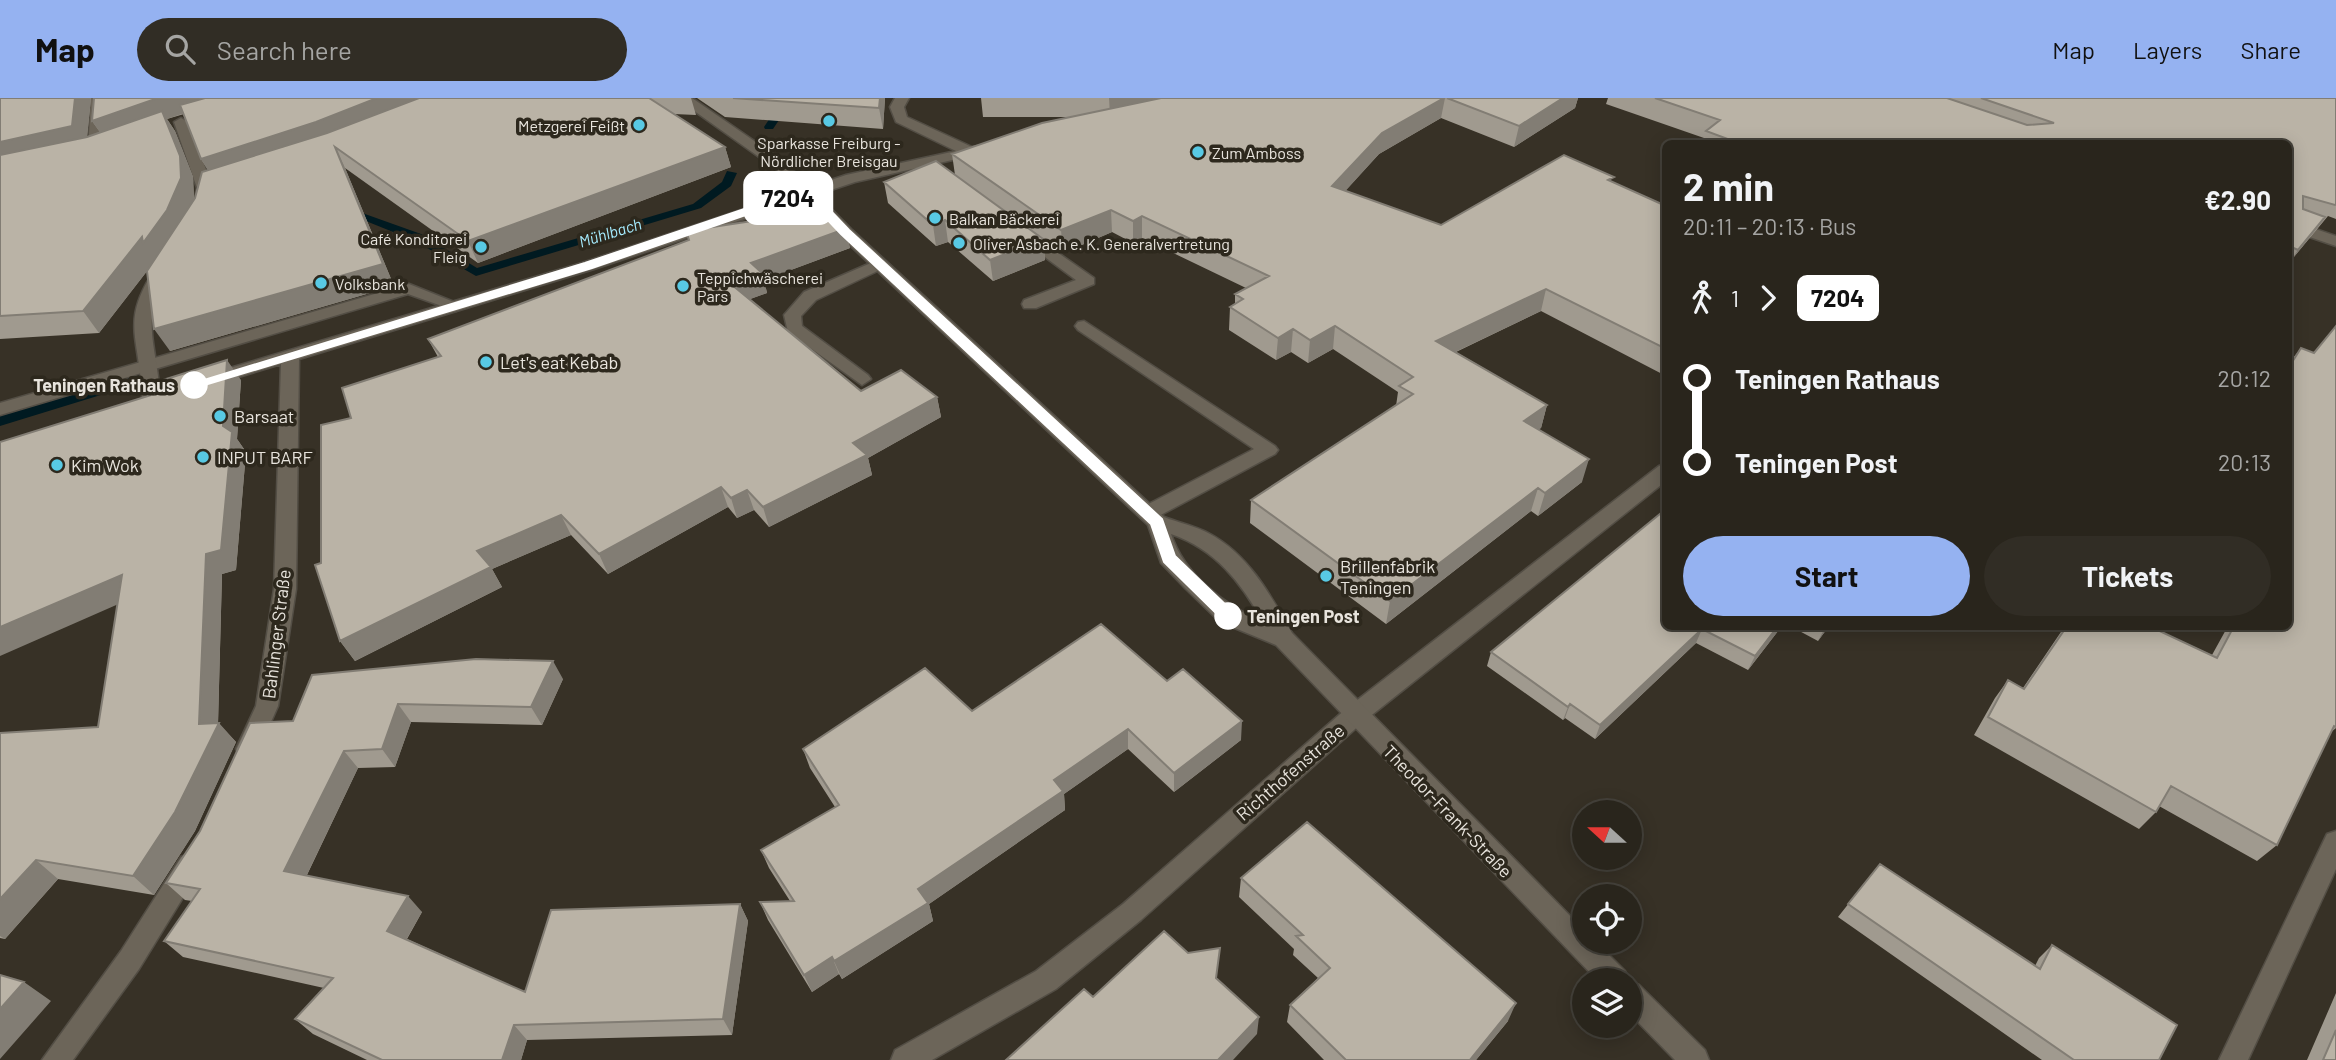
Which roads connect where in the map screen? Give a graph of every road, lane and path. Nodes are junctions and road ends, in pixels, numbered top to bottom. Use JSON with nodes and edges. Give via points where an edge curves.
{"nodes":[{"id":1,"x":98,"y":98,"type":"edge"},
{"id":2,"x":683,"y":98,"type":"edge"},
{"id":3,"x":902,"y":98,"type":"edge"},
{"id":4,"x":181,"y":123,"type":"edge"},
{"id":5,"x":995,"y":147,"type":"edge"},
{"id":6,"x":95,"y":152,"type":"edge"},
{"id":7,"x":970,"y":152,"type":"junction"},
{"id":8,"x":924,"y":161,"type":"junction"},
{"id":9,"x":946,"y":177,"type":"edge"},
{"id":10,"x":806,"y":191,"type":"junction"},
{"id":11,"x":197,"y":217,"type":"edge"},
{"id":12,"x":1011,"y":225,"type":"edge"},
{"id":13,"x":2292,"y":226,"type":"edge"},
{"id":14,"x":2336,"y":241,"type":"edge"},
{"id":15,"x":178,"y":248,"type":"edge"},
{"id":16,"x":880,"y":264,"type":"junction"},
{"id":17,"x":1030,"y":304,"type":"dead end"},
{"id":18,"x":456,"y":306,"type":"junction"},
{"id":19,"x":1084,"y":326,"type":"dead end"},
{"id":20,"x":290,"y":358,"type":"junction"},
{"id":21,"x":148,"y":367,"type":"junction"},
{"id":22,"x":862,"y":379,"type":"dead end"},
{"id":23,"x":194,"y":385,"type":"edge"},
{"id":24,"x":172,"y":391,"type":"edge"},
{"id":25,"x":0,"y":408,"type":"edge"},
{"id":26,"x":1662,"y":474,"type":"edge"},
{"id":27,"x":1152,"y":518,"type":"junction"},
{"id":28,"x":1284,"y":639,"type":"junction"},
{"id":29,"x":1355,"y":715,"type":"junction"},
{"id":30,"x":240,"y":766,"type":"edge"},
{"id":31,"x":2336,"y":842,"type":"edge"},
{"id":32,"x":199,"y":850,"type":"edge"},
{"id":33,"x":1603,"y":968,"type":"edge"},
{"id":34,"x":1642,"y":1007,"type":"edge"},
{"id":35,"x":56,"y":1060,"type":"edge"},
{"id":36,"x":905,"y":1060,"type":"edge"},
{"id":37,"x":1695,"y":1060,"type":"edge"},
{"id":38,"x":2233,"y":1060,"type":"edge"}],
"edges":[{"from":1,"to":6,"type":"street"},
{"from":2,"to":10,"type":"street","name":"Theodor-Frank-Straße","via":[[768,156]]},
{"from":3,"to":7,"type":"street","via":[[897,107],[901,120]]},
{"from":4,"to":11,"type":"street","via":[[209,190]]},
{"from":5,"to":7,"type":"street"},
{"from":7,"to":8,"type":"street"},
{"from":8,"to":9,"type":"street"},
{"from":8,"to":10,"type":"street"},
{"from":10,"to":16,"type":"street","name":"Theodor-Frank-Straße"},
{"from":10,"to":18,"type":"street"},
{"from":12,"to":17,"type":"street","via":[[1088,281]]},
{"from":13,"to":14,"type":"street"},
{"from":15,"to":21,"type":"street","via":[[148,288],[139,320]]},
{"from":16,"to":22,"type":"street","via":[[810,296],[792,315],[794,328]]},
{"from":16,"to":27,"type":"street","name":"Theodor-Frank-Straße"},
{"from":18,"to":20,"type":"street"},
{"from":18,"to":21,"type":"street","via":[[409,289]]},
{"from":19,"to":27,"type":"street","via":[[1268,450]]},
{"from":20,"to":23,"type":"street"},
{"from":20,"to":30,"type":"street","name":"Bahlinger Straße","via":[[285,589],[267,706]]},
{"from":21,"to":24,"type":"street","via":[[145,400]]},
{"from":21,"to":25,"type":"street"},
{"from":26,"to":29,"type":"street","name":"Richthofenstraße"},
{"from":27,"to":28,"type":"street","name":"Theodor-Frank-Straße","via":[[1204,540],[1239,570],[1258,592]]},
{"from":27,"to":28,"type":"street","name":"Theodor-Frank-Straße","via":[[1168,558],[1201,592],[1228,616]]},
{"from":28,"to":29,"type":"street","name":"Theodor-Frank-Straße"},
{"from":29,"to":33,"type":"street","name":"Theodor-Frank-Straße"},
{"from":29,"to":36,"type":"street","name":"Richthofenstraße","via":[[1132,912],[1045,980]]},
{"from":31,"to":38,"type":"street"},
{"from":32,"to":35,"type":"street","via":[[130,960]]},
{"from":34,"to":37,"type":"street"}]}
